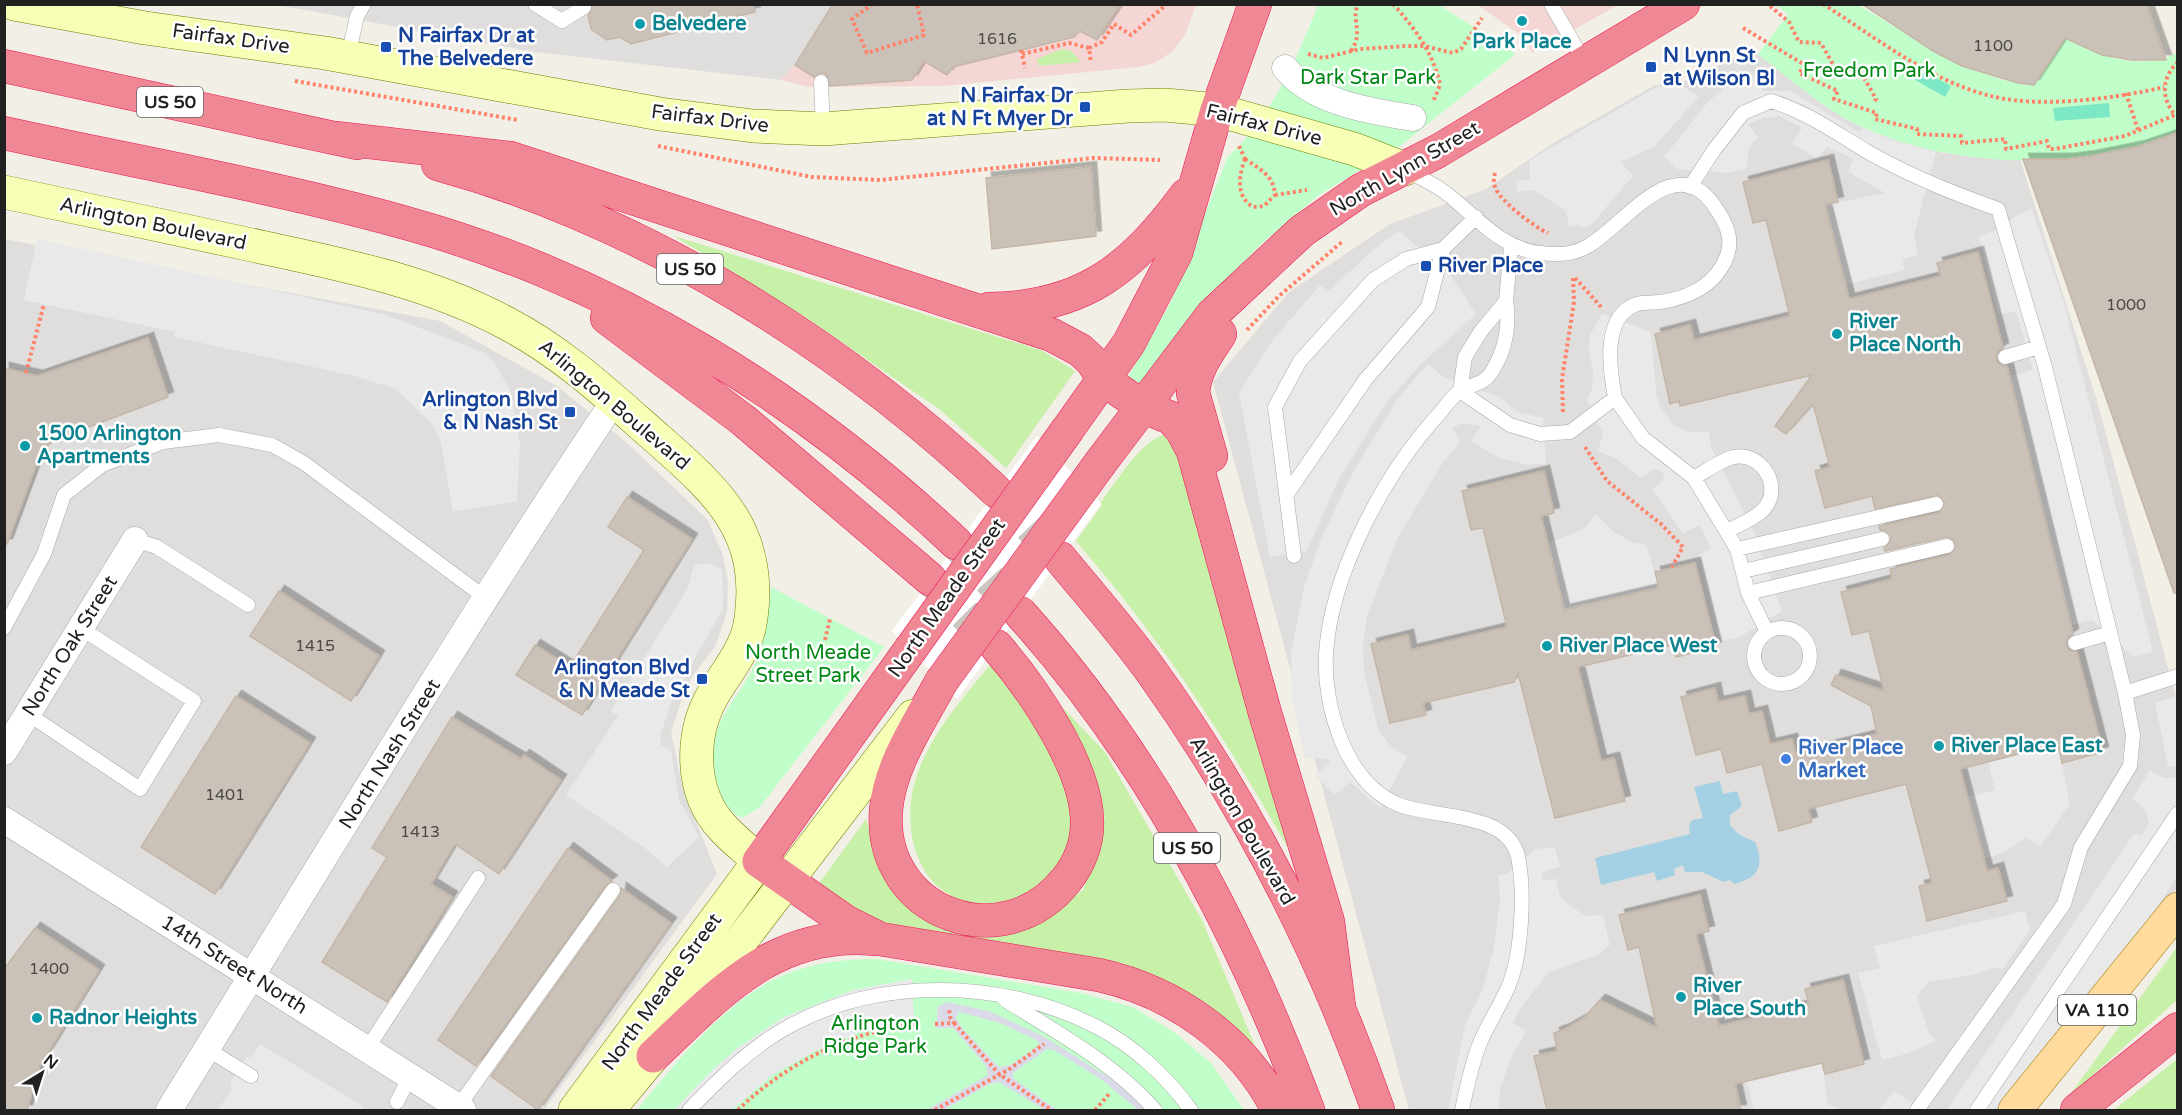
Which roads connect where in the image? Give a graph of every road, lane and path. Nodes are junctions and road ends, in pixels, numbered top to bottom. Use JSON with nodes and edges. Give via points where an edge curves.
{"nodes":[{"id":1,"x":14,"y":4,"type":"edge"},
{"id":2,"x":364,"y":4,"type":"edge"},
{"id":3,"x":535,"y":4,"type":"edge"},
{"id":4,"x":873,"y":4,"type":"edge"},
{"id":5,"x":917,"y":4,"type":"edge"},
{"id":6,"x":1167,"y":4,"type":"edge"},
{"id":7,"x":1255,"y":4,"type":"edge"},
{"id":8,"x":1359,"y":4,"type":"edge"},
{"id":9,"x":1393,"y":4,"type":"edge"},
{"id":10,"x":1551,"y":4,"type":"edge"},
{"id":11,"x":1683,"y":4,"type":"edge"},
{"id":12,"x":1823,"y":4,"type":"edge"},
{"id":13,"x":1770,"y":6,"type":"dead end"},
{"id":14,"x":584,"y":7,"type":"dead end"},
{"id":15,"x":1482,"y":18,"type":"dead end"},
{"id":16,"x":1743,"y":28,"type":"dead end"},
{"id":17,"x":1424,"y":46,"type":"junction"},
{"id":18,"x":1089,"y":48,"type":"junction"},
{"id":19,"x":1303,"y":50,"type":"dead end"},
{"id":20,"x":1351,"y":51,"type":"junction"},
{"id":21,"x":348,"y":57,"type":"junction"},
{"id":22,"x":2178,"y":62,"type":"edge"},
{"id":23,"x":1091,"y":63,"type":"dead end"},
{"id":24,"x":1585,"y":63,"type":"junction"},
{"id":25,"x":4,"y":66,"type":"edge"},
{"id":26,"x":1025,"y":68,"type":"dead end"},
{"id":27,"x":1285,"y":69,"type":"dead end"},
{"id":28,"x":821,"y":82,"type":"dead end"},
{"id":29,"x":2164,"y":87,"type":"junction"},
{"id":30,"x":2127,"y":93,"type":"junction"},
{"id":31,"x":1433,"y":102,"type":"dead end"},
{"id":32,"x":1874,"y":102,"type":"dead end"},
{"id":33,"x":1217,"y":110,"type":"junction"},
{"id":34,"x":1413,"y":118,"type":"dead end"},
{"id":35,"x":823,"y":129,"type":"junction"},
{"id":36,"x":2138,"y":130,"type":"junction"},
{"id":37,"x":4,"y":134,"type":"edge"},
{"id":38,"x":335,"y":138,"type":"junction"},
{"id":39,"x":1238,"y":145,"type":"dead end"},
{"id":40,"x":1245,"y":159,"type":"junction"},
{"id":41,"x":1405,"y":169,"type":"junction"},
{"id":42,"x":1495,"y":173,"type":"dead end"},
{"id":43,"x":1196,"y":182,"type":"junction"},
{"id":44,"x":1314,"y":187,"type":"dead end"},
{"id":45,"x":1690,"y":187,"type":"junction"},
{"id":46,"x":4,"y":192,"type":"edge"},
{"id":47,"x":1275,"y":195,"type":"junction"},
{"id":48,"x":1476,"y":217,"type":"junction"},
{"id":49,"x":1554,"y":234,"type":"dead end"},
{"id":50,"x":1349,"y":236,"type":"dead end"},
{"id":51,"x":1511,"y":247,"type":"junction"},
{"id":52,"x":1283,"y":248,"type":"junction"},
{"id":53,"x":1443,"y":249,"type":"junction"},
{"id":54,"x":1570,"y":267,"type":"dead end"},
{"id":55,"x":548,"y":274,"type":"junction"},
{"id":56,"x":1573,"y":276,"type":"junction"},
{"id":57,"x":1506,"y":301,"type":"junction"},
{"id":58,"x":44,"y":304,"type":"dead end"},
{"id":59,"x":969,"y":309,"type":"junction"},
{"id":60,"x":1618,"y":322,"type":"junction"},
{"id":61,"x":1241,"y":337,"type":"dead end"},
{"id":62,"x":2039,"y":347,"type":"junction"},
{"id":63,"x":2005,"y":357,"type":"dead end"},
{"id":64,"x":26,"y":374,"type":"dead end"},
{"id":65,"x":1104,"y":380,"type":"junction"},
{"id":66,"x":1460,"y":391,"type":"junction"},
{"id":67,"x":1615,"y":399,"type":"junction"},
{"id":68,"x":614,"y":401,"type":"junction"},
{"id":69,"x":1142,"y":406,"type":"junction"},
{"id":70,"x":1563,"y":415,"type":"dead end"},
{"id":71,"x":1585,"y":447,"type":"dead end"},
{"id":72,"x":1694,"y":478,"type":"junction"},
{"id":73,"x":996,"y":491,"type":"tunnel mouth"},
{"id":74,"x":1287,"y":494,"type":"junction"},
{"id":75,"x":1936,"y":504,"type":"dead end"},
{"id":76,"x":1727,"y":531,"type":"junction"},
{"id":77,"x":1882,"y":539,"type":"dead end"},
{"id":78,"x":135,"y":540,"type":"joint"},
{"id":79,"x":956,"y":543,"type":"tunnel mouth"},
{"id":80,"x":1947,"y":546,"type":"dead end"},
{"id":81,"x":1737,"y":549,"type":"junction"},
{"id":82,"x":1294,"y":556,"type":"dead end"},
{"id":83,"x":1060,"y":558,"type":"tunnel mouth"},
{"id":84,"x":1672,"y":567,"type":"dead end"},
{"id":85,"x":1743,"y":571,"type":"junction"},
{"id":86,"x":930,"y":579,"type":"tunnel mouth"},
{"id":87,"x":1748,"y":593,"type":"junction"},
{"id":88,"x":1233,"y":594,"type":"junction"},
{"id":89,"x":487,"y":599,"type":"junction"},
{"id":90,"x":248,"y":605,"type":"dead end"},
{"id":91,"x":1020,"y":613,"type":"tunnel mouth"},
{"id":92,"x":830,"y":618,"type":"dead end"},
{"id":93,"x":4,"y":628,"type":"edge"},
{"id":94,"x":82,"y":629,"type":"junction"},
{"id":95,"x":1767,"y":632,"type":"junction"},
{"id":96,"x":2110,"y":633,"type":"junction"},
{"id":97,"x":825,"y":640,"type":"dead end"},
{"id":98,"x":2075,"y":643,"type":"dead end"},
{"id":99,"x":996,"y":646,"type":"tunnel mouth"},
{"id":100,"x":2178,"y":676,"type":"edge"},
{"id":101,"x":941,"y":682,"type":"junction"},
{"id":102,"x":2125,"y":693,"type":"junction"},
{"id":103,"x":28,"y":714,"type":"junction"},
{"id":104,"x":4,"y":752,"type":"edge"},
{"id":105,"x":2178,"y":813,"type":"edge"},
{"id":106,"x":4,"y":820,"type":"edge"},
{"id":107,"x":759,"y":861,"type":"junction"},
{"id":108,"x":478,"y":878,"type":"dead end"},
{"id":109,"x":786,"y":880,"type":"junction"},
{"id":110,"x":613,"y":890,"type":"dead end"},
{"id":111,"x":2178,"y":909,"type":"edge"},
{"id":112,"x":880,"y":939,"type":"junction"},
{"id":113,"x":252,"y":975,"type":"junction"},
{"id":114,"x":997,"y":995,"type":"junction"},
{"id":115,"x":953,"y":1007,"type":"dead end"},
{"id":116,"x":1339,"y":1007,"type":"junction"},
{"id":117,"x":954,"y":1023,"type":"junction"},
{"id":118,"x":935,"y":1024,"type":"dead end"},
{"id":119,"x":914,"y":1025,"type":"dead end"},
{"id":120,"x":2178,"y":1029,"type":"edge"},
{"id":121,"x":1038,"y":1038,"type":"dead end"},
{"id":122,"x":207,"y":1049,"type":"junction"},
{"id":123,"x":367,"y":1049,"type":"junction"},
{"id":124,"x":653,"y":1056,"type":"junction"},
{"id":125,"x":999,"y":1074,"type":"junction"},
{"id":126,"x":251,"y":1076,"type":"dead end"},
{"id":127,"x":410,"y":1076,"type":"junction"},
{"id":128,"x":1114,"y":1089,"type":"dead end"},
{"id":129,"x":397,"y":1102,"type":"dead end"},
{"id":130,"x":461,"y":1109,"type":"edge"},
{"id":131,"x":170,"y":1110,"type":"edge"},
{"id":132,"x":575,"y":1110,"type":"edge"},
{"id":133,"x":608,"y":1110,"type":"edge"},
{"id":134,"x":690,"y":1110,"type":"edge"},
{"id":135,"x":738,"y":1110,"type":"edge"},
{"id":136,"x":935,"y":1110,"type":"edge"},
{"id":137,"x":1051,"y":1110,"type":"edge"},
{"id":138,"x":1095,"y":1110,"type":"edge"},
{"id":139,"x":1155,"y":1110,"type":"edge"},
{"id":140,"x":1191,"y":1110,"type":"edge"},
{"id":141,"x":1278,"y":1110,"type":"edge"},
{"id":142,"x":1308,"y":1110,"type":"edge"},
{"id":143,"x":1378,"y":1110,"type":"edge"},
{"id":144,"x":1462,"y":1110,"type":"edge"},
{"id":145,"x":1917,"y":1110,"type":"edge"},
{"id":146,"x":1977,"y":1110,"type":"edge"},
{"id":147,"x":2015,"y":1110,"type":"edge"},
{"id":148,"x":2077,"y":1110,"type":"edge"}],
"edges":[{"from":1,"to":21,"type":"street","name":"Fairfax Drive","via":[[145,28]]},
{"from":2,"to":21,"type":"lane","via":[[357,16]]},
{"from":3,"to":14,"type":"lane","via":[[562,21]]},
{"from":4,"to":5,"type":"path","via":[[852,19],[867,53],[924,35]]},
{"from":6,"to":18,"type":"path","via":[[1131,35],[1114,24],[1102,42]]},
{"from":7,"to":33,"type":"highway","name":"North Meade Street"},
{"from":8,"to":20,"type":"path","via":[[1355,17],[1359,33]]},
{"from":9,"to":17,"type":"path"},
{"from":10,"to":24,"type":"lane"},
{"from":11,"to":24,"type":"highway","name":"North Lynn Street"},
{"from":12,"to":30,"type":"path","via":[[1934,74],[1987,96],[2041,102]]},
{"from":13,"to":32,"type":"path","via":[[1789,22],[1799,42],[1821,43],[1835,68],[1859,69],[1876,99]]},
{"from":15,"to":17,"type":"path","via":[[1455,53]]},
{"from":16,"to":36,"type":"path","via":[[1805,64],[1799,73],[1838,91],[1834,99],[1877,113],[1875,119],[1917,129],[1917,134],[1961,136],[1962,143],[2005,140],[2006,149],[2047,141],[2049,149],[2126,136]]},
{"from":17,"to":20,"type":"path"},
{"from":17,"to":31,"type":"path","via":[[1440,85]]},
{"from":18,"to":23,"type":"path"},
{"from":18,"to":26,"type":"path","via":[[1069,43],[1021,52]]},
{"from":19,"to":20,"type":"path","via":[[1323,58]]},
{"from":21,"to":35,"type":"street","name":"Fairfax Drive","via":[[660,114],[753,126]]},
{"from":22,"to":29,"type":"path"},
{"from":24,"to":41,"type":"highway","name":"North Lynn Street"},
{"from":25,"to":38,"type":"highway","number":"US 50"},
{"from":27,"to":34,"type":"street","via":[[1304,87],[1328,98]]},
{"from":28,"to":35,"type":"lane"},
{"from":29,"to":30,"type":"path"},
{"from":29,"to":36,"type":"path","via":[[2175,115]]},
{"from":30,"to":36,"type":"path"},
{"from":33,"to":35,"type":"street","name":"Fairfax Drive","via":[[1128,106]]},
{"from":33,"to":41,"type":"street","name":"Fairfax Drive","via":[[1354,149]]},
{"from":33,"to":43,"type":"highway","name":"North Meade Street"},
{"from":37,"to":55,"type":"highway","via":[[376,215],[457,239]]},
{"from":38,"to":59,"type":"highway","via":[[510,158]]},
{"from":38,"to":73,"type":"highway","number":"US 50","via":[[444,166],[522,192],[695,271],[857,373]]},
{"from":39,"to":40,"type":"path"},
{"from":40,"to":47,"type":"path","via":[[1268,175]]},
{"from":40,"to":47,"type":"path","via":[[1239,187],[1248,204],[1259,207]]},
{"from":41,"to":48,"type":"lane","via":[[1444,191]]},
{"from":41,"to":52,"type":"highway","name":"North Lynn Street","via":[[1344,201]]},
{"from":42,"to":49,"type":"path","via":[[1497,192],[1538,228]]},
{"from":43,"to":59,"type":"highway","via":[[1141,252],[1094,285],[1044,303]]},
{"from":43,"to":65,"type":"highway","name":"North Meade Street","via":[[1176,252],[1138,327]]},
{"from":44,"to":47,"type":"path"},
{"from":45,"to":51,"type":"lane","via":[[1669,188],[1647,197],[1608,232],[1573,253],[1553,255]]},
{"from":45,"to":60,"type":"lane","via":[[1711,200],[1728,227],[1730,246],[1721,270],[1688,295],[1636,305]]},
{"from":45,"to":62,"type":"lane","via":[[1743,113],[1771,101],[1796,109],[1936,188],[1998,209]]},
{"from":46,"to":68,"type":"street","name":"Arlington Boulevard","via":[[359,269],[450,298],[531,337]]},
{"from":48,"to":51,"type":"lane"},
{"from":48,"to":53,"type":"lane"},
{"from":50,"to":61,"type":"path","via":[[1278,297]]},
{"from":51,"to":57,"type":"lane"},
{"from":52,"to":69,"type":"highway","name":"North Lynn Street","via":[[1212,315]]},
{"from":52,"to":88,"type":"highway","via":[[1200,364],[1194,384],[1193,393],[1227,517]]},
{"from":53,"to":74,"type":"lane","via":[[1428,307],[1366,379]]},
{"from":53,"to":74,"type":"lane","via":[[1406,259],[1373,280],[1300,361],[1275,407]]},
{"from":54,"to":56,"type":"path"},
{"from":55,"to":79,"type":"highway","via":[[671,333],[754,382],[853,454]]},
{"from":55,"to":86,"type":"highway","via":[[743,420]]},
{"from":56,"to":60,"type":"path","via":[[1591,299]]},
{"from":56,"to":70,"type":"path","via":[[1574,302],[1562,379]]},
{"from":57,"to":66,"type":"lane","via":[[1465,357]]},
{"from":57,"to":66,"type":"lane","via":[[1505,343],[1495,368],[1484,383]]},
{"from":58,"to":64,"type":"path"},
{"from":59,"to":65,"type":"highway","via":[[1065,340],[1086,355]]},
{"from":60,"to":67,"type":"lane","via":[[1610,358]]},
{"from":62,"to":63,"type":"lane"},
{"from":62,"to":96,"type":"lane"},
{"from":65,"to":69,"type":"highway"},
{"from":65,"to":107,"type":"highway","name":"North Meade Street","bridge":true},
{"from":66,"to":67,"type":"lane","via":[[1510,425],[1540,434],[1570,432]]},
{"from":66,"to":144,"type":"lane","via":[[1427,427],[1386,487],[1359,538],[1331,618],[1326,688],[1347,755],[1372,785],[1396,804],[1486,823],[1500,831],[1518,855],[1521,918],[1515,962],[1510,984],[1471,1068]]},
{"from":67,"to":72,"type":"lane","via":[[1643,438]]},
{"from":68,"to":89,"type":"street","name":"North Nash Street"},
{"from":68,"to":107,"type":"street","name":"Arlington Boulevard","via":[[721,499],[746,543],[752,584],[749,629],[740,653],[703,716],[697,763],[703,791],[716,819]]},
{"from":69,"to":88,"type":"highway","via":[[1171,417],[1189,441]]},
{"from":69,"to":101,"type":"highway","name":"North Meade Street","bridge":true},
{"from":71,"to":84,"type":"path","via":[[1606,481],[1661,524],[1683,547]]},
{"from":72,"to":76,"type":"lane"},
{"from":72,"to":76,"type":"lane","via":[[1731,457],[1741,456],[1759,463],[1768,472],[1772,484],[1763,510]]},
{"from":74,"to":82,"type":"lane"},
{"from":75,"to":81,"type":"lane"},
{"from":76,"to":81,"type":"lane"},
{"from":77,"to":85,"type":"lane"},
{"from":78,"to":90,"type":"lane","via":[[157,547]]},
{"from":78,"to":94,"type":"street","name":"North Oak Street"},
{"from":80,"to":87,"type":"lane"},
{"from":81,"to":85,"type":"lane"},
{"from":83,"to":116,"type":"highway","name":"Arlington Boulevard","number":"US 50","via":[[1148,666],[1207,754],[1277,878]]},
{"from":85,"to":87,"type":"lane"},
{"from":87,"to":95,"type":"lane"},
{"from":88,"to":116,"type":"highway","via":[[1328,922]]},
{"from":89,"to":93,"type":"lane","via":[[304,463],[272,446],[219,435],[163,441],[102,465],[64,495],[44,554]]},
{"from":89,"to":113,"type":"street","name":"North Nash Street"},
{"from":91,"to":142,"type":"highway","number":"US 50","via":[[1101,713],[1178,832],[1262,998]]},
{"from":92,"to":97,"type":"path"},
{"from":94,"to":103,"type":"street","name":"North Oak Street"},
{"from":94,"to":103,"type":"lane","via":[[194,701],[140,789]]},
{"from":95,"to":95,"type":"lane","via":[[1788,629],[1809,644],[1811,659],[1803,678],[1789,685],[1772,682],[1756,668],[1755,647]]},
{"from":96,"to":98,"type":"lane"},
{"from":96,"to":102,"type":"lane"},
{"from":99,"to":101,"type":"highway","via":[[1026,683],[1056,731],[1079,782],[1087,813],[1086,839],[1071,875],[1046,900],[1014,917],[964,920],[931,905],[904,880],[891,854],[886,809],[894,774]]},
{"from":100,"to":102,"type":"lane"},
{"from":101,"to":109,"type":"street","name":"North Meade Street"},
{"from":102,"to":145,"type":"lane","via":[[2133,735],[2130,766],[2081,847],[2064,904]]},
{"from":103,"to":104,"type":"street","name":"North Oak Street"},
{"from":105,"to":146,"type":"lane"},
{"from":106,"to":113,"type":"street","name":"14th Street North"},
{"from":107,"to":109,"type":"highway"},
{"from":107,"to":132,"type":"street","name":"North Meade Street"},
{"from":108,"to":123,"type":"lane"},
{"from":109,"to":112,"type":"highway","via":[[846,922]]},
{"from":109,"to":124,"type":"street","name":"North Meade Street"},
{"from":110,"to":130,"type":"lane"},
{"from":111,"to":147,"type":"main road","number":"VA 110"},
{"from":112,"to":124,"type":"highway","via":[[823,940],[763,961],[725,989]]},
{"from":112,"to":141,"type":"highway","via":[[1099,975],[1148,990],[1191,1013],[1222,1037],[1258,1077]]},
{"from":113,"to":122,"type":"street","name":"North Nash Street"},
{"from":113,"to":123,"type":"street","name":"14th Street North"},
{"from":114,"to":134,"type":"lane","via":[[953,990],[890,994],[815,1014],[761,1045]]},
{"from":114,"to":139,"type":"lane","via":[[1104,1064]]},
{"from":114,"to":140,"type":"lane","via":[[1056,1009],[1098,1027],[1150,1065]]},
{"from":115,"to":117,"type":"path","via":[[948,1010]]},
{"from":116,"to":143,"type":"highway","name":"Arlington Boulevard","number":"US 50"},
{"from":117,"to":118,"type":"path"},
{"from":117,"to":125,"type":"path"},
{"from":119,"to":135,"type":"path","via":[[866,1034],[831,1048],[783,1074]]},
{"from":120,"to":148,"type":"highway"},
{"from":121,"to":125,"type":"path","via":[[1047,1042]]},
{"from":122,"to":126,"type":"lane"},
{"from":122,"to":131,"type":"street","name":"North Nash Street"},
{"from":123,"to":127,"type":"street","name":"14th Street North"},
{"from":124,"to":133,"type":"street","name":"North Meade Street"},
{"from":125,"to":136,"type":"path"},
{"from":125,"to":137,"type":"path"},
{"from":127,"to":129,"type":"lane"},
{"from":127,"to":130,"type":"street","name":"14th Street North"},
{"from":128,"to":138,"type":"path"}]}
